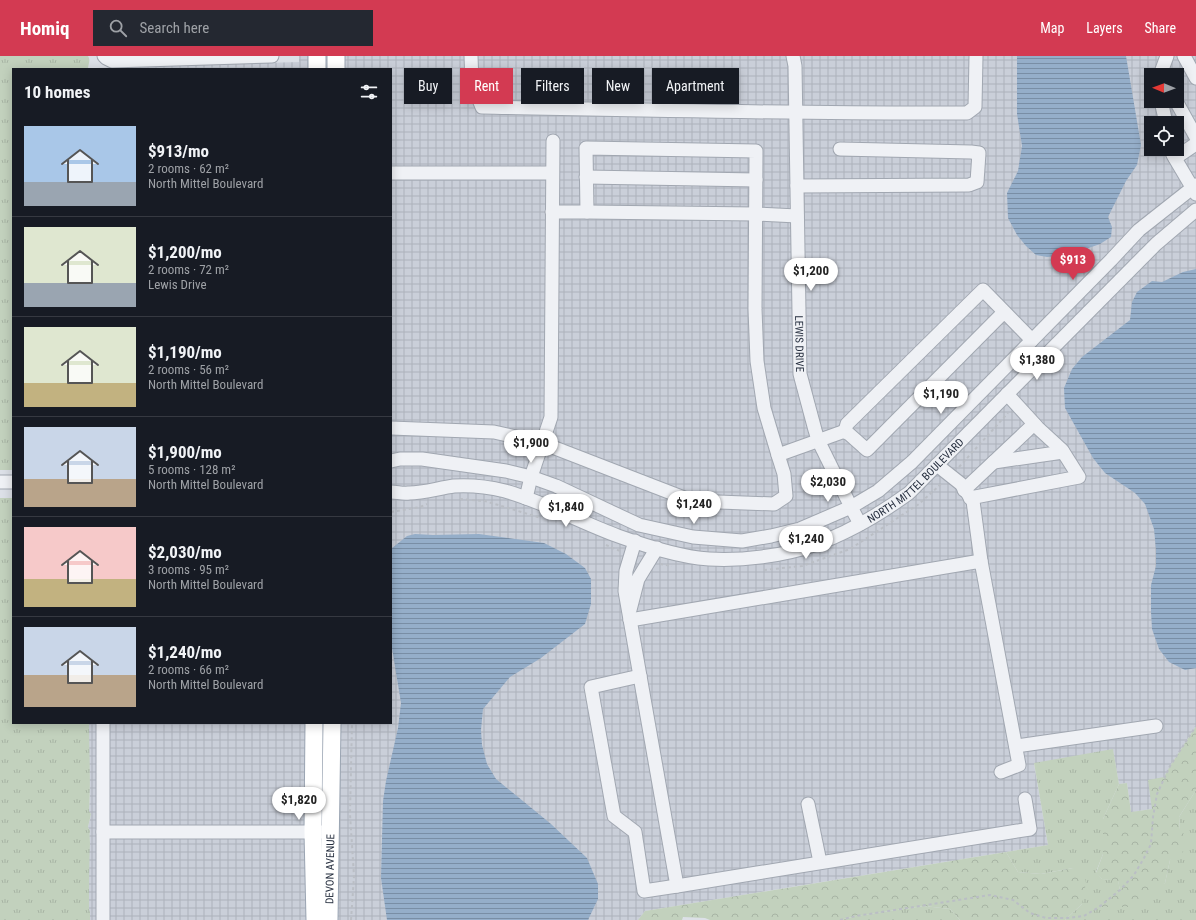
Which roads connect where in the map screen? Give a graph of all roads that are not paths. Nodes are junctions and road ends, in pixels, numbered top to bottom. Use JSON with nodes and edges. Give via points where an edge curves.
{"nodes":[{"id":1,"x":104,"y":56,"type":"edge"},
{"id":2,"x":272,"y":56,"type":"edge"},
{"id":3,"x":317,"y":56,"type":"edge"},
{"id":4,"x":336,"y":56,"type":"edge"},
{"id":5,"x":471,"y":56,"type":"edge"},
{"id":6,"x":793,"y":56,"type":"edge"},
{"id":7,"x":976,"y":56,"type":"edge"},
{"id":8,"x":1167,"y":56,"type":"edge"},
{"id":9,"x":1184,"y":56,"type":"edge"},
{"id":10,"x":317,"y":68,"type":"edge"},
{"id":11,"x":336,"y":68,"type":"edge"},
{"id":12,"x":1163,"y":68,"type":"edge"},
{"id":13,"x":1196,"y":78,"type":"edge"},
{"id":14,"x":1180,"y":108,"type":"edge"},
{"id":15,"x":796,"y":113,"type":"junction"},
{"id":16,"x":1196,"y":137,"type":"edge"},
{"id":17,"x":553,"y":142,"type":"dead end"},
{"id":18,"x":1196,"y":144,"type":"edge"},
{"id":19,"x":840,"y":149,"type":"dead end"},
{"id":20,"x":1184,"y":149,"type":"edge"},
{"id":21,"x":1174,"y":156,"type":"edge"},
{"id":22,"x":392,"y":173,"type":"edge"},
{"id":23,"x":552,"y":173,"type":"junction"},
{"id":24,"x":586,"y":177,"type":"junction"},
{"id":25,"x":756,"y":180,"type":"junction"},
{"id":26,"x":797,"y":186,"type":"junction"},
{"id":27,"x":1195,"y":189,"type":"edge"},
{"id":28,"x":1196,"y":210,"type":"edge"},
{"id":29,"x":552,"y":212,"type":"junction"},
{"id":30,"x":587,"y":212,"type":"junction"},
{"id":31,"x":756,"y":214,"type":"junction"},
{"id":32,"x":798,"y":216,"type":"junction"},
{"id":33,"x":1111,"y":260,"type":"junction"},
{"id":34,"x":1125,"y":275,"type":"junction"},
{"id":35,"x":1004,"y":312,"type":"junction"},
{"id":36,"x":1032,"y":340,"type":"junction"},
{"id":37,"x":1007,"y":394,"type":"junction"},
{"id":38,"x":1034,"y":424,"type":"junction"},
{"id":39,"x":392,"y":428,"type":"edge"},
{"id":40,"x":845,"y":431,"type":"junction"},
{"id":41,"x":818,"y":440,"type":"junction"},
{"id":42,"x":542,"y":443,"type":"junction"},
{"id":43,"x":1063,"y":452,"type":"junction"},
{"id":44,"x":778,"y":455,"type":"junction"},
{"id":45,"x":392,"y":461,"type":"edge"},
{"id":46,"x":994,"y":462,"type":"junction"},
{"id":47,"x":937,"y":464,"type":"junction"},
{"id":48,"x":531,"y":477,"type":"junction"},
{"id":49,"x":0,"y":482,"type":"edge"},
{"id":50,"x":12,"y":482,"type":"edge"},
{"id":51,"x":392,"y":492,"type":"edge"},
{"id":52,"x":967,"y":494,"type":"junction"},
{"id":53,"x":526,"y":498,"type":"junction"},
{"id":54,"x":851,"y":507,"type":"junction"},
{"id":55,"x":860,"y":524,"type":"junction"},
{"id":56,"x":635,"y":541,"type":"junction"},
{"id":57,"x":657,"y":548,"type":"junction"},
{"id":58,"x":981,"y":561,"type":"junction"},
{"id":59,"x":630,"y":617,"type":"junction"},
{"id":60,"x":640,"y":676,"type":"junction"},
{"id":61,"x":103,"y":724,"type":"edge"},
{"id":62,"x":314,"y":724,"type":"edge"},
{"id":63,"x":332,"y":724,"type":"edge"},
{"id":64,"x":1156,"y":726,"type":"dead end"},
{"id":65,"x":1016,"y":746,"type":"junction"},
{"id":66,"x":1001,"y":772,"type":"dead end"},
{"id":67,"x":1025,"y":799,"type":"dead end"},
{"id":68,"x":808,"y":804,"type":"dead end"},
{"id":69,"x":103,"y":832,"type":"junction"},
{"id":70,"x":313,"y":832,"type":"junction"},
{"id":71,"x":330,"y":832,"type":"junction"},
{"id":72,"x":820,"y":862,"type":"junction"},
{"id":73,"x":676,"y":886,"type":"junction"},
{"id":74,"x":102,"y":920,"type":"edge"},
{"id":75,"x":315,"y":920,"type":"edge"},
{"id":76,"x":329,"y":920,"type":"edge"}],
"edges":[{"from":1,"to":2,"type":"street","via":[[112,61]]},
{"from":3,"to":10,"type":"main road"},
{"from":4,"to":11,"type":"main road"},
{"from":5,"to":15,"type":"street","via":[[472,83],[482,107]]},
{"from":6,"to":15,"type":"street","name":"LEWIS DRIVE"},
{"from":7,"to":15,"type":"street","via":[[975,107],[967,113]]},
{"from":8,"to":12,"type":"street"},
{"from":9,"to":13,"type":"street"},
{"from":14,"to":16,"type":"street"},
{"from":15,"to":26,"type":"street","name":"LEWIS DRIVE"},
{"from":17,"to":23,"type":"street"},
{"from":18,"to":20,"type":"street"},
{"from":19,"to":26,"type":"street","via":[[971,152],[979,154],[977,182]]},
{"from":21,"to":27,"type":"street"},
{"from":22,"to":23,"type":"street"},
{"from":23,"to":29,"type":"street"},
{"from":24,"to":25,"type":"street"},
{"from":24,"to":25,"type":"street","via":[[586,148],[756,150]]},
{"from":24,"to":30,"type":"street"},
{"from":25,"to":31,"type":"street"},
{"from":26,"to":32,"type":"street","name":"LEWIS DRIVE"},
{"from":27,"to":33,"type":"street","name":"NORTH MITTEL BOULEVARD","via":[[1139,230]]},
{"from":28,"to":34,"type":"street","name":"NORTH MITTEL BOULEVARD"},
{"from":29,"to":30,"type":"street"},
{"from":29,"to":42,"type":"street","via":[[551,417]]},
{"from":30,"to":31,"type":"street"},
{"from":31,"to":32,"type":"street"},
{"from":31,"to":44,"type":"street","via":[[757,361],[764,408]]},
{"from":32,"to":41,"type":"street","name":"LEWIS DRIVE","via":[[800,374]]},
{"from":33,"to":34,"type":"street"},
{"from":33,"to":36,"type":"street","name":"NORTH MITTEL BOULEVARD"},
{"from":34,"to":37,"type":"street","name":"NORTH MITTEL BOULEVARD"},
{"from":35,"to":36,"type":"street"},
{"from":35,"to":40,"type":"street","via":[[867,450]]},
{"from":35,"to":40,"type":"street","via":[[983,290],[847,424]]},
{"from":36,"to":54,"type":"street","name":"NORTH MITTEL BOULEVARD","via":[[912,462],[878,491]]},
{"from":37,"to":38,"type":"street"},
{"from":37,"to":47,"type":"street","name":"NORTH MITTEL BOULEVARD"},
{"from":38,"to":43,"type":"street"},
{"from":38,"to":46,"type":"street"},
{"from":39,"to":42,"type":"street","via":[[494,432]]},
{"from":40,"to":41,"type":"street"},
{"from":41,"to":44,"type":"street"},
{"from":41,"to":54,"type":"street","name":"LEWIS DRIVE"},
{"from":42,"to":44,"type":"street","via":[[692,501],[774,504],[786,496],[784,474]]},
{"from":42,"to":48,"type":"street"},
{"from":43,"to":46,"type":"street"},
{"from":43,"to":52,"type":"street","via":[[1079,478]]},
{"from":45,"to":48,"type":"street","name":"NORTH MITTEL BOULEVARD","via":[[422,459]]},
{"from":46,"to":52,"type":"street"},
{"from":47,"to":52,"type":"street","via":[[961,484]]},
{"from":47,"to":55,"type":"street","name":"NORTH MITTEL BOULEVARD","via":[[909,493]]},
{"from":48,"to":53,"type":"street"},
{"from":48,"to":54,"type":"street","name":"NORTH MITTEL BOULEVARD","via":[[640,525],[693,538],[742,541],[771,536],[800,529]]},
{"from":49,"to":50,"type":"street"},
{"from":51,"to":53,"type":"street","name":"NORTH MITTEL BOULEVARD","via":[[408,494],[454,486],[478,486]]},
{"from":52,"to":58,"type":"street","via":[[973,501]]},
{"from":53,"to":56,"type":"street","name":"NORTH MITTEL BOULEVARD"},
{"from":54,"to":55,"type":"street","name":"LEWIS DRIVE"},
{"from":55,"to":57,"type":"street","name":"NORTH MITTEL BOULEVARD","via":[[813,546],[766,556],[708,559]]},
{"from":56,"to":57,"type":"street","name":"NORTH MITTEL BOULEVARD"},
{"from":56,"to":59,"type":"street","via":[[626,571],[625,591]]},
{"from":57,"to":59,"type":"street","via":[[638,579]]},
{"from":58,"to":59,"type":"street"},
{"from":58,"to":65,"type":"street"},
{"from":59,"to":60,"type":"street"},
{"from":60,"to":73,"type":"street"},
{"from":60,"to":73,"type":"street","via":[[591,687],[597,724],[614,816],[635,832],[644,891]]},
{"from":61,"to":69,"type":"street"},
{"from":62,"to":70,"type":"main road"},
{"from":63,"to":71,"type":"main road","name":"DEVON AVENUE"},
{"from":64,"to":65,"type":"street"},
{"from":65,"to":66,"type":"street","via":[[1019,766]]},
{"from":67,"to":72,"type":"street","via":[[1030,829]]},
{"from":68,"to":72,"type":"street"},
{"from":69,"to":70,"type":"street"},
{"from":69,"to":74,"type":"street"},
{"from":70,"to":71,"type":"street"},
{"from":70,"to":75,"type":"main road"},
{"from":71,"to":76,"type":"main road","name":"DEVON AVENUE"},
{"from":72,"to":73,"type":"street"}]}
